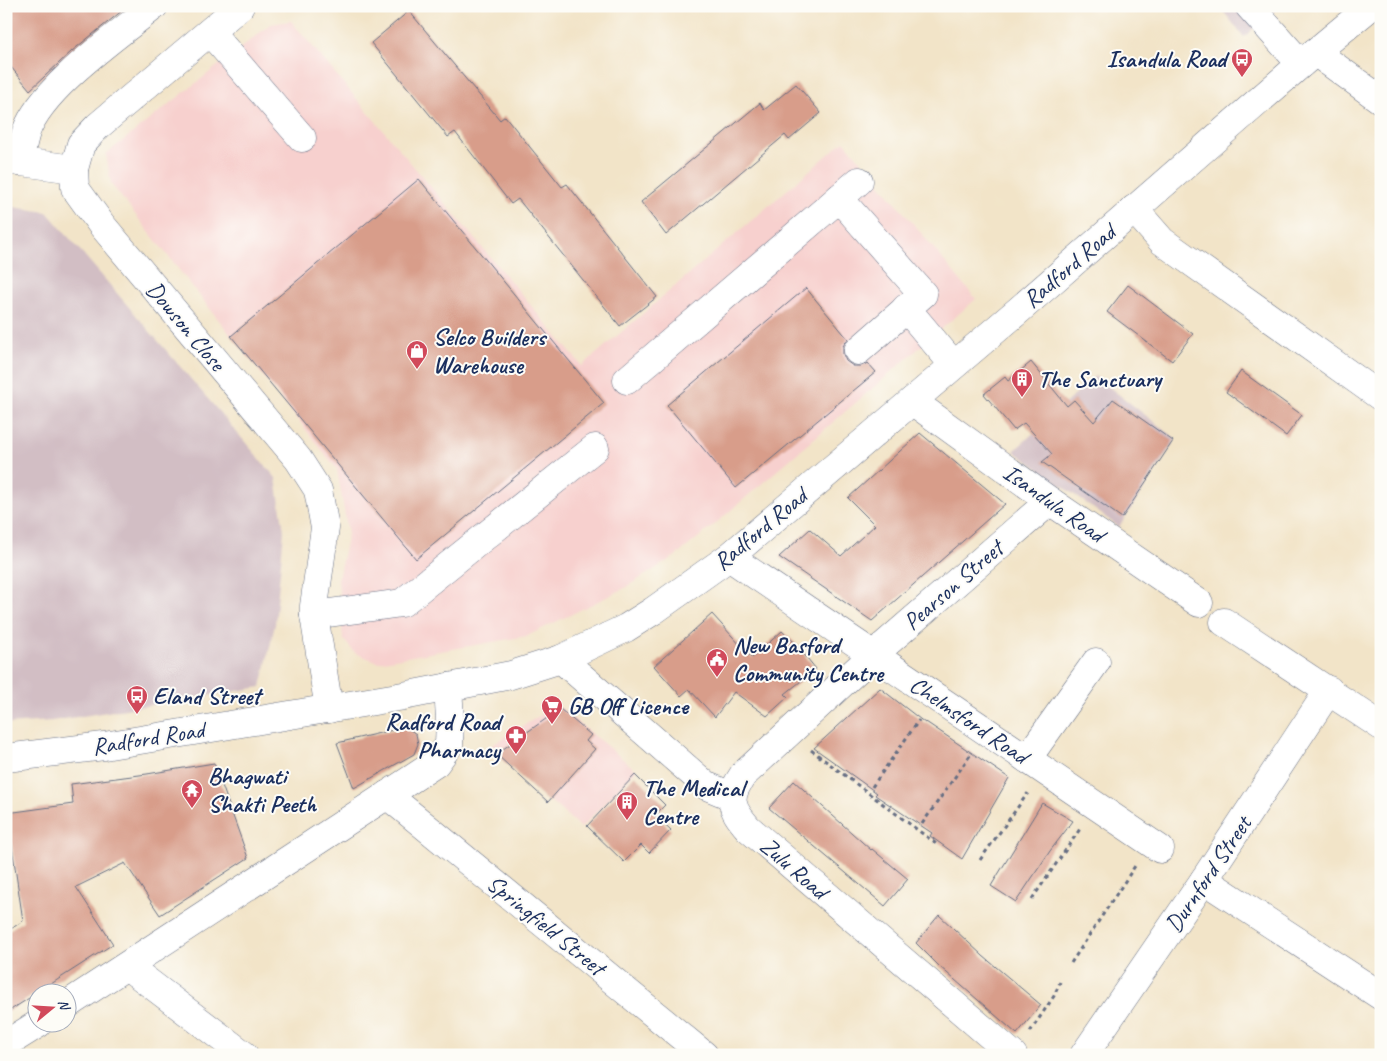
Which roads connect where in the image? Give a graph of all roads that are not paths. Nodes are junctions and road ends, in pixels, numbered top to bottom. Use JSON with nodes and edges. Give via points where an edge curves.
{"nodes":[{"id":1,"x":154,"y":6,"type":"edge"},
{"id":2,"x":240,"y":6,"type":"edge"},
{"id":3,"x":1249,"y":6,"type":"edge"},
{"id":4,"x":1371,"y":6,"type":"edge"},
{"id":5,"x":210,"y":32,"type":"junction"},
{"id":6,"x":1308,"y":58,"type":"junction"},
{"id":7,"x":1381,"y":100,"type":"edge"},
{"id":8,"x":302,"y":138,"type":"dead end"},
{"id":9,"x":12,"y":161,"type":"edge"},
{"id":10,"x":74,"y":169,"type":"junction"},
{"id":11,"x":1134,"y":209,"type":"junction"},
{"id":12,"x":906,"y":308,"type":"junction"},
{"id":13,"x":858,"y":351,"type":"dead end"},
{"id":14,"x":954,"y":364,"type":"junction"},
{"id":15,"x":627,"y":380,"type":"dead end"},
{"id":16,"x":1381,"y":397,"type":"edge"},
{"id":17,"x":912,"y":401,"type":"junction"},
{"id":18,"x":595,"y":448,"type":"dead end"},
{"id":19,"x":1050,"y":501,"type":"junction"},
{"id":20,"x":729,"y":557,"type":"junction"},
{"id":21,"x":1199,"y":603,"type":"dead end"},
{"id":22,"x":314,"y":614,"type":"junction"},
{"id":23,"x":1224,"y":622,"type":"dead end"},
{"id":24,"x":873,"y":655,"type":"junction"},
{"id":25,"x":561,"y":659,"type":"junction"},
{"id":26,"x":1096,"y":662,"type":"dead end"},
{"id":27,"x":448,"y":688,"type":"junction"},
{"id":28,"x":1328,"y":690,"type":"junction"},
{"id":29,"x":330,"y":709,"type":"junction"},
{"id":30,"x":1381,"y":726,"type":"edge"},
{"id":31,"x":7,"y":755,"type":"edge"},
{"id":32,"x":1035,"y":764,"type":"junction"},
{"id":33,"x":387,"y":796,"type":"junction"},
{"id":34,"x":731,"y":796,"type":"junction"},
{"id":35,"x":1155,"y":846,"type":"road end"},
{"id":36,"x":1204,"y":880,"type":"junction"},
{"id":37,"x":127,"y":966,"type":"junction"},
{"id":38,"x":1381,"y":996,"type":"edge"},
{"id":39,"x":78,"y":998,"type":"edge"},
{"id":40,"x":28,"y":1030,"type":"edge"},
{"id":41,"x":6,"y":1044,"type":"edge"},
{"id":42,"x":1019,"y":1047,"type":"edge"},
{"id":43,"x":244,"y":1055,"type":"edge"},
{"id":44,"x":704,"y":1055,"type":"edge"},
{"id":45,"x":1084,"y":1055,"type":"edge"}],
"edges":[{"from":1,"to":9,"type":"street","via":[[69,75],[42,103]]},
{"from":2,"to":5,"type":"street","name":"Dowson Close"},
{"from":3,"to":6,"type":"street"},
{"from":4,"to":6,"type":"street","name":"Radford Road"},
{"from":5,"to":8,"type":"street"},
{"from":5,"to":10,"type":"street","name":"Dowson Close","via":[[92,132],[81,144]]},
{"from":6,"to":7,"type":"street"},
{"from":6,"to":11,"type":"street","name":"Radford Road"},
{"from":9,"to":10,"type":"street"},
{"from":10,"to":22,"type":"street","name":"Dowson Close","via":[[75,188],[101,224],[298,459],[318,490],[325,528]]},
{"from":11,"to":14,"type":"street","name":"Radford Road"},
{"from":11,"to":16,"type":"street","via":[[1162,241]]},
{"from":12,"to":13,"type":"street"},
{"from":12,"to":14,"type":"street"},
{"from":12,"to":15,"type":"street","via":[[923,294],[849,189]]},
{"from":14,"to":17,"type":"street","name":"Radford Road"},
{"from":17,"to":19,"type":"street","name":"Isandula Road"},
{"from":17,"to":20,"type":"street","name":"Radford Road"},
{"from":18,"to":22,"type":"street","via":[[402,603]]},
{"from":19,"to":21,"type":"street","name":"Isandula Road"},
{"from":19,"to":24,"type":"street","name":"Pearson Street"},
{"from":20,"to":24,"type":"street","name":"Chelmsford Road"},
{"from":20,"to":25,"type":"street","name":"Radford Road","via":[[646,616]]},
{"from":22,"to":29,"type":"street","name":"Dowson Close"},
{"from":23,"to":28,"type":"street"},
{"from":24,"to":32,"type":"street","name":"Chelmsford Road"},
{"from":24,"to":34,"type":"street","name":"Pearson Street","via":[[743,775]]},
{"from":25,"to":27,"type":"street","name":"Radford Road","via":[[511,675]]},
{"from":25,"to":34,"type":"street","via":[[707,786]]},
{"from":26,"to":32,"type":"street"},
{"from":27,"to":29,"type":"street","name":"Radford Road"},
{"from":27,"to":33,"type":"street","via":[[449,745],[436,763]]},
{"from":28,"to":30,"type":"street"},
{"from":28,"to":36,"type":"street","name":"Durnford Street"},
{"from":29,"to":31,"type":"street","name":"Radford Road","via":[[104,746]]},
{"from":32,"to":35,"type":"street","name":"Chelmsford Road"},
{"from":33,"to":37,"type":"street"},
{"from":33,"to":44,"type":"street","name":"Springfield Street"},
{"from":34,"to":42,"type":"street","name":"Zulu Road","via":[[735,813],[748,828]]},
{"from":36,"to":38,"type":"street"},
{"from":36,"to":45,"type":"street","name":"Durnford Street"},
{"from":37,"to":39,"type":"street"},
{"from":37,"to":43,"type":"street"},
{"from":40,"to":41,"type":"street"}]}
